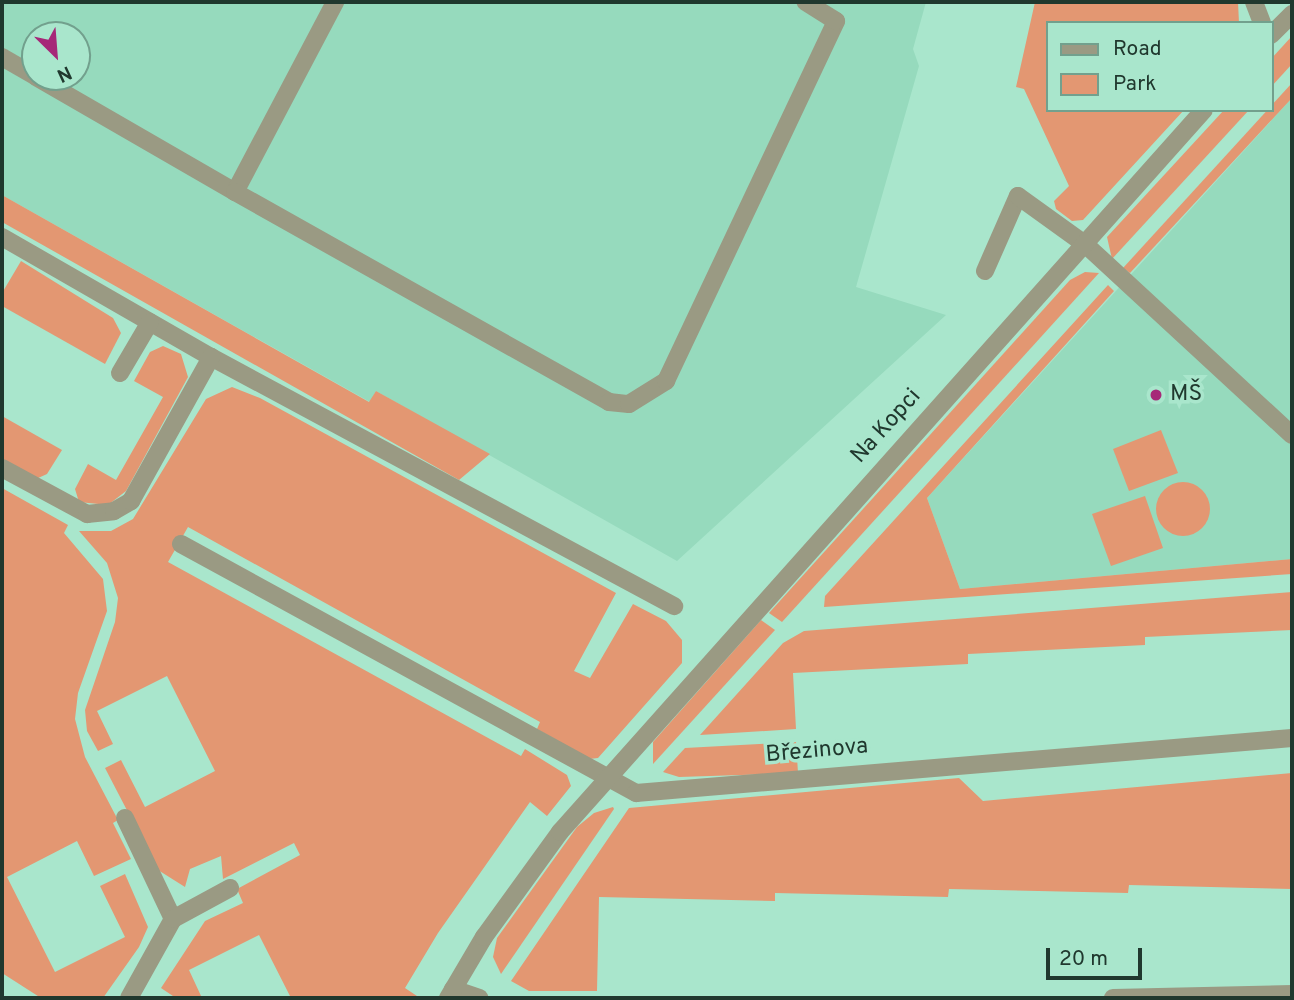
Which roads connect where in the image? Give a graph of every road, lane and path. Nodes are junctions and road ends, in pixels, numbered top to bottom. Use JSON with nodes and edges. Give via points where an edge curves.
{"nodes":[{"id":1,"x":335,"y":2,"type":"edge"},
{"id":2,"x":805,"y":2,"type":"edge"},
{"id":3,"x":1254,"y":2,"type":"edge"},
{"id":4,"x":1292,"y":14,"type":"edge"},
{"id":5,"x":1261,"y":21,"type":"edge"},
{"id":6,"x":1273,"y":33,"type":"edge"},
{"id":7,"x":2,"y":57,"type":"edge"},
{"id":8,"x":21,"y":68,"type":"edge"},
{"id":9,"x":60,"y":91,"type":"edge"},
{"id":10,"x":1202,"y":112,"type":"edge"},
{"id":11,"x":235,"y":192,"type":"junction"},
{"id":12,"x":2,"y":237,"type":"edge"},
{"id":13,"x":1086,"y":245,"type":"junction"},
{"id":14,"x":985,"y":271,"type":"dead end"},
{"id":15,"x":150,"y":322,"type":"junction"},
{"id":16,"x":211,"y":357,"type":"junction"},
{"id":17,"x":120,"y":373,"type":"dead end"},
{"id":18,"x":1292,"y":435,"type":"edge"},
{"id":19,"x":2,"y":468,"type":"edge"},
{"id":20,"x":181,"y":544,"type":"dead end"},
{"id":21,"x":674,"y":606,"type":"dead end"},
{"id":22,"x":1292,"y":738,"type":"edge"},
{"id":23,"x":609,"y":780,"type":"junction"},
{"id":24,"x":125,"y":818,"type":"dead end"},
{"id":25,"x":230,"y":888,"type":"dead end"},
{"id":26,"x":173,"y":919,"type":"junction"},
{"id":27,"x":451,"y":993,"type":"edge"},
{"id":28,"x":1292,"y":994,"type":"edge"},
{"id":29,"x":130,"y":998,"type":"edge"},
{"id":30,"x":479,"y":998,"type":"edge"},
{"id":31,"x":1113,"y":998,"type":"edge"}],
"edges":[{"from":1,"to":11,"type":"street"},
{"from":2,"to":11,"type":"street","via":[[836,21],[666,381],[629,404],[609,402]]},
{"from":3,"to":5,"type":"street"},
{"from":4,"to":6,"type":"street"},
{"from":7,"to":8,"type":"street"},
{"from":9,"to":11,"type":"street"},
{"from":10,"to":13,"type":"street","name":"Na Kopci"},
{"from":12,"to":15,"type":"street"},
{"from":13,"to":14,"type":"street","via":[[1018,196]]},
{"from":13,"to":18,"type":"street"},
{"from":13,"to":23,"type":"street","name":"Na Kopci","via":[[754,610]]},
{"from":15,"to":16,"type":"street"},
{"from":15,"to":17,"type":"street"},
{"from":16,"to":19,"type":"street","via":[[131,501],[114,511],[87,514]]},
{"from":16,"to":21,"type":"street"},
{"from":20,"to":23,"type":"street","name":"Březinova"},
{"from":22,"to":23,"type":"street","name":"Březinova","via":[[636,793]]},
{"from":23,"to":27,"type":"street","via":[[560,832],[517,889]]},
{"from":24,"to":26,"type":"street"},
{"from":25,"to":26,"type":"street"},
{"from":26,"to":29,"type":"street"},
{"from":27,"to":30,"type":"street"},
{"from":28,"to":31,"type":"street"}]}
